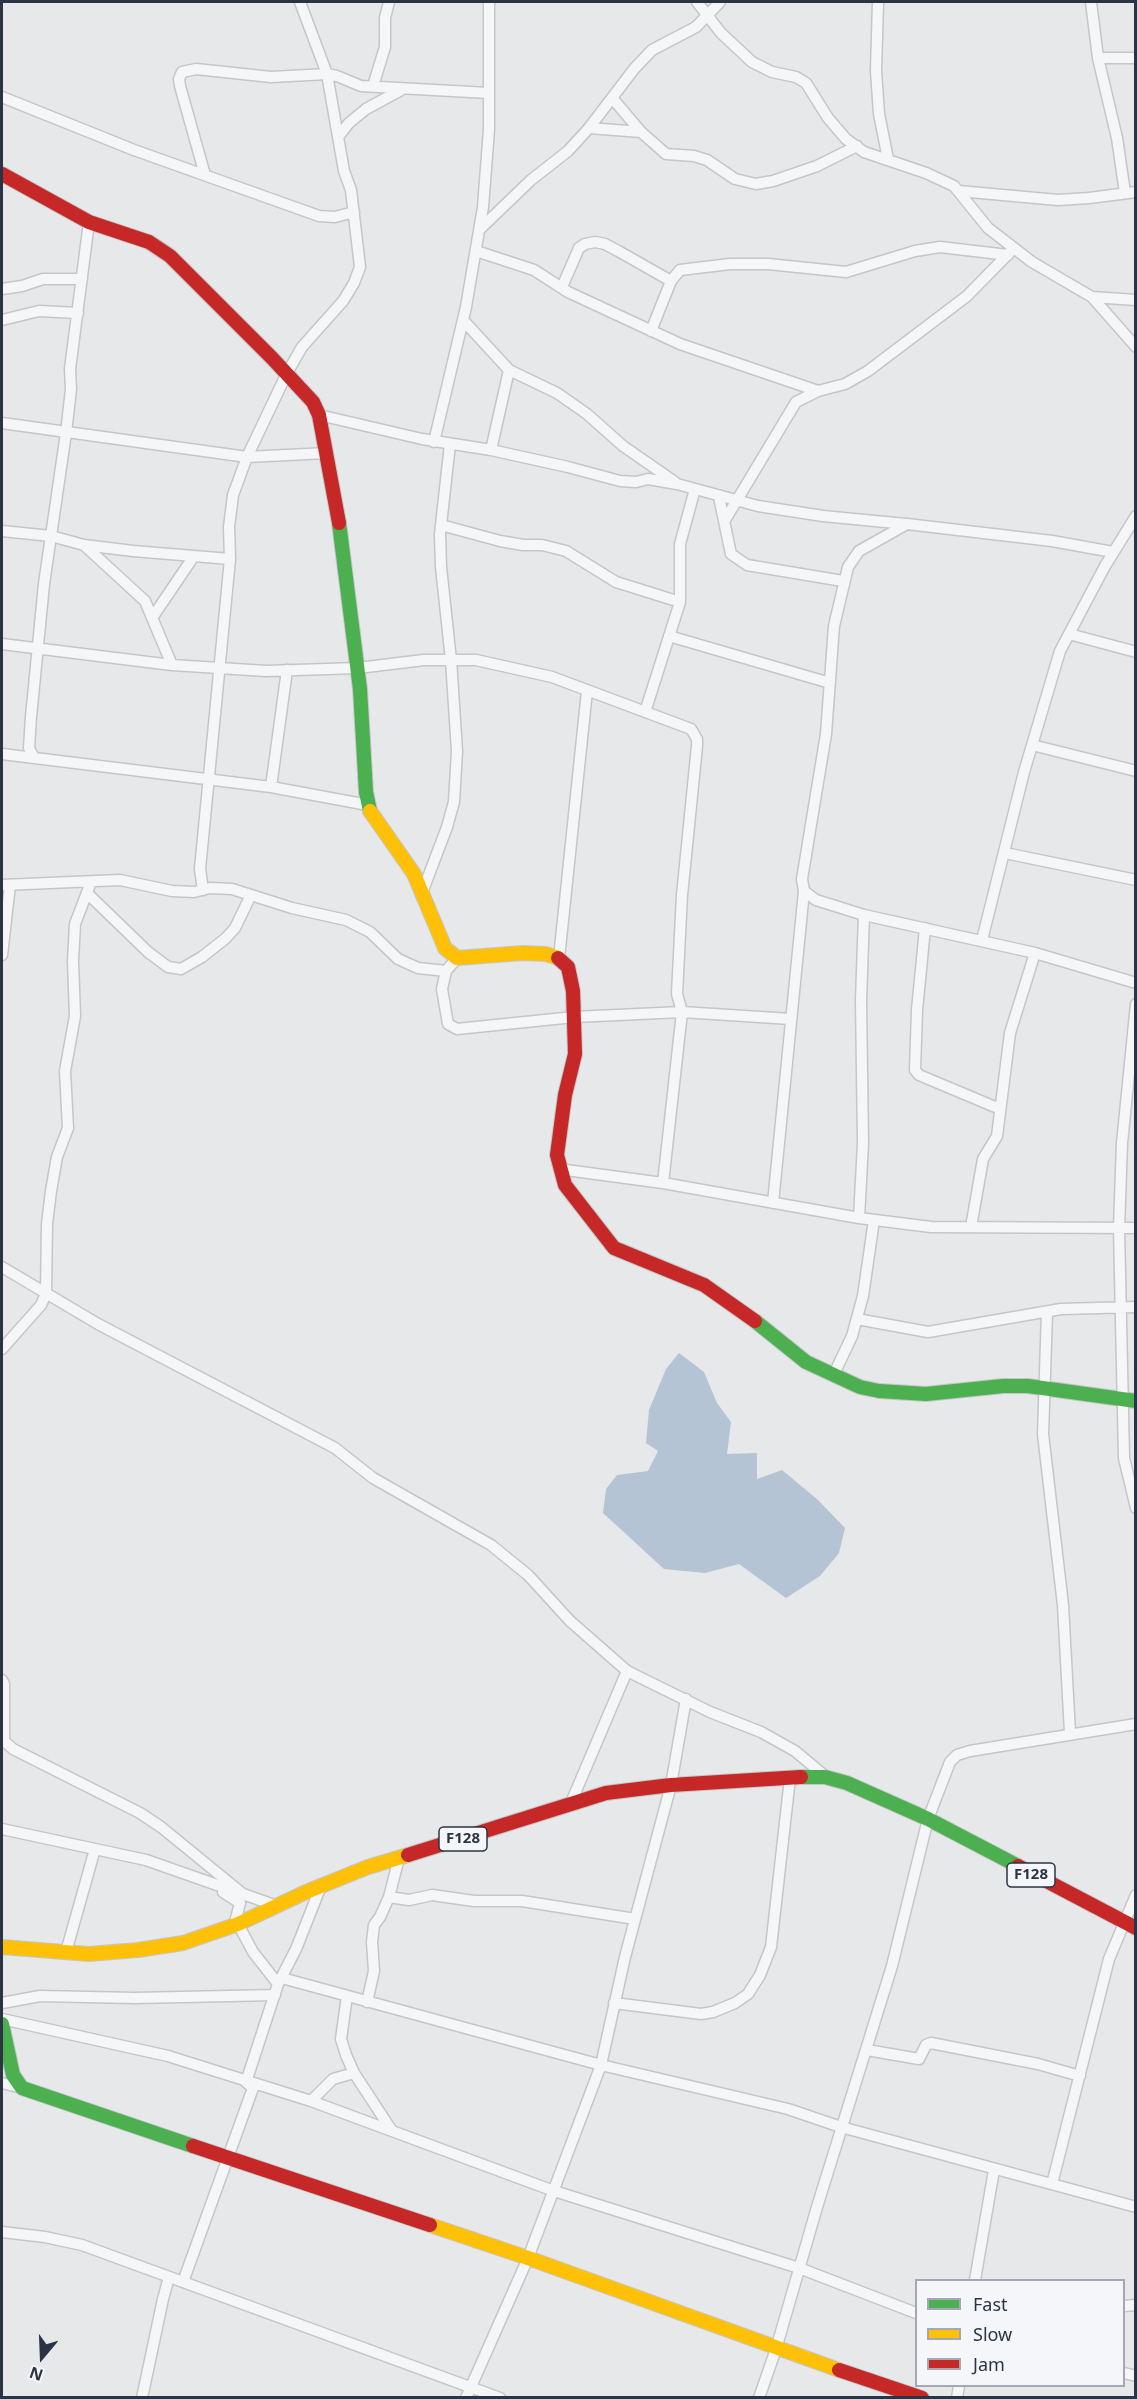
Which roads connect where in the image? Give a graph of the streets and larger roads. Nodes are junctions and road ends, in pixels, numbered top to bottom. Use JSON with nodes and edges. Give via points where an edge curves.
{"nodes":[{"id":1,"x":300,"y":2,"type":"edge"},
{"id":2,"x":389,"y":2,"type":"edge"},
{"id":3,"x":489,"y":2,"type":"edge"},
{"id":4,"x":697,"y":2,"type":"edge"},
{"id":5,"x":720,"y":2,"type":"edge"},
{"id":6,"x":878,"y":2,"type":"edge"},
{"id":7,"x":1091,"y":2,"type":"edge"},
{"id":8,"x":706,"y":15,"type":"junction"},
{"id":9,"x":1098,"y":58,"type":"junction"},
{"id":10,"x":1136,"y":58,"type":"edge"},
{"id":11,"x":327,"y":74,"type":"junction"},
{"id":12,"x":373,"y":86,"type":"junction"},
{"id":13,"x":402,"y":90,"type":"junction"},
{"id":14,"x":489,"y":93,"type":"junction"},
{"id":15,"x":2,"y":97,"type":"edge"},
{"id":16,"x":613,"y":99,"type":"junction"},
{"id":17,"x":589,"y":128,"type":"junction"},
{"id":18,"x":641,"y":132,"type":"junction"},
{"id":19,"x":339,"y":137,"type":"junction"},
{"id":20,"x":857,"y":147,"type":"junction"},
{"id":21,"x":888,"y":159,"type":"junction"},
{"id":22,"x":2,"y":174,"type":"edge"},
{"id":23,"x":205,"y":175,"type":"junction"},
{"id":24,"x":959,"y":191,"type":"junction"},
{"id":25,"x":1130,"y":192,"type":"edge"},
{"id":26,"x":354,"y":212,"type":"junction"},
{"id":27,"x":89,"y":222,"type":"junction"},
{"id":28,"x":479,"y":230,"type":"junction"},
{"id":29,"x":476,"y":251,"type":"junction"},
{"id":30,"x":1011,"y":251,"type":"junction"},
{"id":31,"x":82,"y":279,"type":"junction"},
{"id":32,"x":671,"y":281,"type":"junction"},
{"id":33,"x":562,"y":287,"type":"junction"},
{"id":34,"x":2,"y":289,"type":"edge"},
{"id":35,"x":1092,"y":297,"type":"junction"},
{"id":36,"x":1136,"y":300,"type":"edge"},
{"id":37,"x":78,"y":313,"type":"junction"},
{"id":38,"x":2,"y":320,"type":"edge"},
{"id":39,"x":463,"y":320,"type":"junction"},
{"id":40,"x":651,"y":331,"type":"junction"},
{"id":41,"x":1136,"y":347,"type":"edge"},
{"id":42,"x":509,"y":370,"type":"junction"},
{"id":43,"x":287,"y":373,"type":"junction"},
{"id":44,"x":818,"y":391,"type":"junction"},
{"id":45,"x":319,"y":415,"type":"junction"},
{"id":46,"x":2,"y":423,"type":"edge"},
{"id":47,"x":66,"y":433,"type":"junction"},
{"id":48,"x":434,"y":441,"type":"junction"},
{"id":49,"x":450,"y":444,"type":"junction"},
{"id":50,"x":491,"y":450,"type":"junction"},
{"id":51,"x":327,"y":453,"type":"junction"},
{"id":52,"x":247,"y":457,"type":"junction"},
{"id":53,"x":677,"y":484,"type":"junction"},
{"id":54,"x":695,"y":489,"type":"junction"},
{"id":55,"x":719,"y":497,"type":"junction"},
{"id":56,"x":735,"y":501,"type":"junction"},
{"id":57,"x":1136,"y":516,"type":"edge"},
{"id":58,"x":725,"y":520,"type":"junction"},
{"id":59,"x":907,"y":524,"type":"junction"},
{"id":60,"x":441,"y":525,"type":"junction"},
{"id":61,"x":2,"y":531,"type":"edge"},
{"id":62,"x":51,"y":536,"type":"junction"},
{"id":63,"x":84,"y":545,"type":"junction"},
{"id":64,"x":1113,"y":552,"type":"junction"},
{"id":65,"x":194,"y":556,"type":"junction"},
{"id":66,"x":230,"y":559,"type":"junction"},
{"id":67,"x":843,"y":581,"type":"junction"},
{"id":68,"x":680,"y":602,"type":"junction"},
{"id":69,"x":152,"y":618,"type":"junction"},
{"id":70,"x":1069,"y":634,"type":"junction"},
{"id":71,"x":669,"y":636,"type":"junction"},
{"id":72,"x":2,"y":644,"type":"edge"},
{"id":73,"x":39,"y":648,"type":"junction"},
{"id":74,"x":1136,"y":652,"type":"edge"},
{"id":75,"x":451,"y":660,"type":"junction"},
{"id":76,"x":172,"y":665,"type":"junction"},
{"id":77,"x":221,"y":668,"type":"junction"},
{"id":78,"x":358,"y":668,"type":"junction"},
{"id":79,"x":287,"y":670,"type":"junction"},
{"id":80,"x":830,"y":683,"type":"junction"},
{"id":81,"x":587,"y":690,"type":"junction"},
{"id":82,"x":645,"y":712,"type":"junction"},
{"id":83,"x":1032,"y":745,"type":"junction"},
{"id":84,"x":2,"y":754,"type":"edge"},
{"id":85,"x":33,"y":756,"type":"junction"},
{"id":86,"x":1136,"y":771,"type":"edge"},
{"id":87,"x":208,"y":779,"type":"junction"},
{"id":88,"x":271,"y":787,"type":"junction"},
{"id":89,"x":368,"y":805,"type":"junction"},
{"id":90,"x":1005,"y":853,"type":"junction"},
{"id":91,"x":1136,"y":880,"type":"edge"},
{"id":92,"x":91,"y":882,"type":"junction"},
{"id":93,"x":6,"y":885,"type":"edge"},
{"id":94,"x":203,"y":890,"type":"junction"},
{"id":95,"x":804,"y":891,"type":"junction"},
{"id":96,"x":87,"y":893,"type":"junction"},
{"id":97,"x":422,"y":893,"type":"junction"},
{"id":98,"x":251,"y":895,"type":"junction"},
{"id":99,"x":864,"y":915,"type":"junction"},
{"id":100,"x":925,"y":928,"type":"junction"},
{"id":101,"x":982,"y":940,"type":"junction"},
{"id":102,"x":1035,"y":953,"type":"junction"},
{"id":103,"x":2,"y":955,"type":"edge"},
{"id":104,"x":457,"y":958,"type":"junction"},
{"id":105,"x":559,"y":958,"type":"junction"},
{"id":106,"x":446,"y":971,"type":"junction"},
{"id":107,"x":1136,"y":982,"type":"edge"},
{"id":108,"x":1136,"y":1004,"type":"edge"},
{"id":109,"x":682,"y":1012,"type":"junction"},
{"id":110,"x":574,"y":1017,"type":"junction"},
{"id":111,"x":791,"y":1019,"type":"junction"},
{"id":112,"x":1000,"y":1109,"type":"junction"},
{"id":113,"x":558,"y":1164,"type":"junction"},
{"id":114,"x":663,"y":1183,"type":"junction"},
{"id":115,"x":773,"y":1203,"type":"junction"},
{"id":116,"x":859,"y":1218,"type":"junction"},
{"id":117,"x":874,"y":1220,"type":"junction"},
{"id":118,"x":971,"y":1227,"type":"junction"},
{"id":119,"x":1119,"y":1228,"type":"junction"},
{"id":120,"x":1136,"y":1228,"type":"edge"},
{"id":121,"x":2,"y":1267,"type":"edge"},
{"id":122,"x":46,"y":1294,"type":"junction"},
{"id":123,"x":1121,"y":1306,"type":"junction"},
{"id":124,"x":1136,"y":1307,"type":"edge"},
{"id":125,"x":1047,"y":1312,"type":"junction"},
{"id":126,"x":857,"y":1319,"type":"junction"},
{"id":127,"x":2,"y":1349,"type":"edge"},
{"id":128,"x":834,"y":1374,"type":"junction"},
{"id":129,"x":1044,"y":1389,"type":"junction"},
{"id":130,"x":1129,"y":1400,"type":"edge"},
{"id":131,"x":1136,"y":1508,"type":"edge"},
{"id":132,"x":627,"y":1671,"type":"junction"},
{"id":133,"x":2,"y":1680,"type":"edge"},
{"id":134,"x":686,"y":1699,"type":"junction"},
{"id":135,"x":1136,"y":1724,"type":"edge"},
{"id":136,"x":1070,"y":1733,"type":"junction"},
{"id":137,"x":4,"y":1741,"type":"junction"},
{"id":138,"x":2,"y":1752,"type":"edge"},
{"id":139,"x":825,"y":1777,"type":"junction"},
{"id":140,"x":790,"y":1778,"type":"junction"},
{"id":141,"x":671,"y":1785,"type":"junction"},
{"id":142,"x":570,"y":1805,"type":"junction"},
{"id":143,"x":928,"y":1819,"type":"junction"},
{"id":144,"x":2,"y":1829,"type":"edge"},
{"id":145,"x":95,"y":1849,"type":"junction"},
{"id":146,"x":399,"y":1858,"type":"junction"},
{"id":147,"x":207,"y":1883,"type":"junction"},
{"id":148,"x":321,"y":1886,"type":"junction"},
{"id":149,"x":243,"y":1894,"type":"junction"},
{"id":150,"x":1136,"y":1895,"type":"edge"},
{"id":151,"x":389,"y":1897,"type":"junction"},
{"id":152,"x":277,"y":1906,"type":"junction"},
{"id":153,"x":635,"y":1919,"type":"junction"},
{"id":154,"x":236,"y":1925,"type":"junction"},
{"id":155,"x":1130,"y":1925,"type":"edge"},
{"id":156,"x":2,"y":1947,"type":"edge"},
{"id":157,"x":66,"y":1952,"type":"junction"},
{"id":158,"x":280,"y":1981,"type":"junction"},
{"id":159,"x":275,"y":1995,"type":"junction"},
{"id":160,"x":347,"y":1996,"type":"junction"},
{"id":161,"x":367,"y":2002,"type":"junction"},
{"id":162,"x":2,"y":2003,"type":"edge"},
{"id":163,"x":615,"y":2003,"type":"junction"},
{"id":164,"x":2,"y":2019,"type":"edge"},
{"id":165,"x":2,"y":2024,"type":"edge"},
{"id":166,"x":3,"y":2042,"type":"edge"},
{"id":167,"x":867,"y":2050,"type":"junction"},
{"id":168,"x":601,"y":2065,"type":"junction"},
{"id":169,"x":354,"y":2073,"type":"junction"},
{"id":170,"x":1080,"y":2076,"type":"junction"},
{"id":171,"x":246,"y":2082,"type":"junction"},
{"id":172,"x":2,"y":2083,"type":"edge"},
{"id":173,"x":22,"y":2088,"type":"junction"},
{"id":174,"x":311,"y":2101,"type":"junction"},
{"id":175,"x":841,"y":2127,"type":"junction"},
{"id":176,"x":392,"y":2131,"type":"junction"},
{"id":177,"x":228,"y":2158,"type":"junction"},
{"id":178,"x":994,"y":2170,"type":"junction"},
{"id":179,"x":1052,"y":2184,"type":"junction"},
{"id":180,"x":554,"y":2191,"type":"junction"},
{"id":181,"x":1136,"y":2206,"type":"edge"},
{"id":182,"x":2,"y":2232,"type":"edge"},
{"id":183,"x":528,"y":2258,"type":"junction"},
{"id":184,"x":800,"y":2268,"type":"junction"},
{"id":185,"x":170,"y":2277,"type":"junction"},
{"id":186,"x":976,"y":2279,"type":"edge"},
{"id":187,"x":183,"y":2282,"type":"junction"},
{"id":188,"x":915,"y":2313,"type":"edge"},
{"id":189,"x":777,"y":2349,"type":"junction"},
{"id":190,"x":468,"y":2392,"type":"edge"},
{"id":191,"x":142,"y":2397,"type":"edge"},
{"id":192,"x":500,"y":2397,"type":"edge"},
{"id":193,"x":759,"y":2397,"type":"edge"},
{"id":194,"x":922,"y":2397,"type":"edge"}],
"edges":[{"from":1,"to":11,"type":"street"},
{"from":2,"to":12,"type":"street","via":[[385,47]]},
{"from":3,"to":14,"type":"street"},
{"from":4,"to":8,"type":"street"},
{"from":5,"to":8,"type":"street"},
{"from":6,"to":21,"type":"street","via":[[876,82]]},
{"from":7,"to":9,"type":"street"},
{"from":8,"to":16,"type":"street","via":[[696,27],[652,50]]},
{"from":8,"to":20,"type":"street","via":[[752,62],[806,84],[828,118]]},
{"from":9,"to":10,"type":"street"},
{"from":9,"to":25,"type":"street"},
{"from":11,"to":12,"type":"street","via":[[361,86]]},
{"from":11,"to":19,"type":"street"},
{"from":11,"to":23,"type":"street","via":[[271,77],[196,69],[182,72],[178,79]]},
{"from":12,"to":13,"type":"street"},
{"from":13,"to":14,"type":"street"},
{"from":13,"to":19,"type":"street","via":[[366,109]]},
{"from":14,"to":28,"type":"street"},
{"from":15,"to":23,"type":"street"},
{"from":16,"to":17,"type":"street"},
{"from":16,"to":18,"type":"street"},
{"from":17,"to":18,"type":"street"},
{"from":17,"to":28,"type":"street"},
{"from":18,"to":20,"type":"street","via":[[666,154],[707,160],[735,179],[756,184],[817,165]]},
{"from":19,"to":26,"type":"street"},
{"from":20,"to":21,"type":"street"},
{"from":21,"to":24,"type":"street"},
{"from":22,"to":27,"type":"street"},
{"from":23,"to":26,"type":"street","via":[[319,216]]},
{"from":24,"to":25,"type":"street","via":[[1058,200]]},
{"from":24,"to":30,"type":"street"},
{"from":26,"to":43,"type":"street","via":[[360,267],[354,283],[332,316],[302,347]]},
{"from":27,"to":31,"type":"street"},
{"from":27,"to":43,"type":"street","via":[[149,242],[170,256]]},
{"from":28,"to":29,"type":"street"},
{"from":29,"to":33,"type":"street","via":[[534,270]]},
{"from":29,"to":39,"type":"street"},
{"from":30,"to":32,"type":"street","via":[[940,247],[846,272],[730,264],[680,270]]},
{"from":30,"to":35,"type":"street"},
{"from":30,"to":44,"type":"street","via":[[967,296],[868,371],[845,384]]},
{"from":31,"to":34,"type":"street","via":[[43,279]]},
{"from":31,"to":37,"type":"street"},
{"from":32,"to":33,"type":"street","via":[[595,242],[579,248]]},
{"from":32,"to":40,"type":"street"},
{"from":33,"to":40,"type":"street"},
{"from":35,"to":36,"type":"street"},
{"from":35,"to":41,"type":"street"},
{"from":37,"to":38,"type":"street","via":[[39,312]]},
{"from":37,"to":47,"type":"street"},
{"from":39,"to":42,"type":"street"},
{"from":39,"to":48,"type":"street"},
{"from":40,"to":44,"type":"street"},
{"from":42,"to":50,"type":"street"},
{"from":42,"to":53,"type":"street","via":[[557,393]]},
{"from":43,"to":45,"type":"street","via":[[313,402]]},
{"from":43,"to":52,"type":"street"},
{"from":44,"to":56,"type":"street","via":[[796,402]]},
{"from":45,"to":48,"type":"street"},
{"from":45,"to":51,"type":"street"},
{"from":46,"to":47,"type":"street"},
{"from":47,"to":52,"type":"street"},
{"from":47,"to":62,"type":"street"},
{"from":48,"to":49,"type":"street"},
{"from":49,"to":50,"type":"street"},
{"from":49,"to":60,"type":"street"},
{"from":50,"to":53,"type":"street","via":[[620,481],[648,479]]},
{"from":51,"to":52,"type":"street"},
{"from":51,"to":78,"type":"street"},
{"from":52,"to":66,"type":"street","via":[[233,495],[228,526]]},
{"from":53,"to":54,"type":"street"},
{"from":54,"to":55,"type":"street"},
{"from":54,"to":68,"type":"street","via":[[680,544]]},
{"from":55,"to":56,"type":"street"},
{"from":55,"to":58,"type":"street"},
{"from":56,"to":58,"type":"street"},
{"from":56,"to":59,"type":"street","via":[[823,516]]},
{"from":57,"to":64,"type":"street"},
{"from":58,"to":67,"type":"street","via":[[731,554],[747,565]]},
{"from":59,"to":64,"type":"street","via":[[1052,540]]},
{"from":59,"to":67,"type":"street","via":[[859,551]]},
{"from":60,"to":68,"type":"street","via":[[500,541],[566,551],[616,582]]},
{"from":60,"to":75,"type":"street","via":[[441,567]]},
{"from":61,"to":62,"type":"street"},
{"from":62,"to":63,"type":"street"},
{"from":62,"to":73,"type":"street"},
{"from":63,"to":65,"type":"street"},
{"from":63,"to":69,"type":"street","via":[[143,598]]},
{"from":64,"to":70,"type":"street"},
{"from":65,"to":66,"type":"street"},
{"from":65,"to":69,"type":"street"},
{"from":66,"to":77,"type":"street"},
{"from":67,"to":80,"type":"street","via":[[834,626]]},
{"from":68,"to":71,"type":"street"},
{"from":69,"to":76,"type":"street"},
{"from":70,"to":74,"type":"street"},
{"from":70,"to":83,"type":"street","via":[[1060,651]]},
{"from":71,"to":80,"type":"street"},
{"from":71,"to":82,"type":"street"},
{"from":72,"to":73,"type":"street"},
{"from":73,"to":76,"type":"street"},
{"from":73,"to":85,"type":"street","via":[[29,748]]},
{"from":75,"to":78,"type":"street"},
{"from":75,"to":81,"type":"street","via":[[487,662],[552,677]]},
{"from":75,"to":97,"type":"street","via":[[457,751],[454,802]]},
{"from":76,"to":77,"type":"street"},
{"from":77,"to":79,"type":"street"},
{"from":77,"to":87,"type":"street"},
{"from":78,"to":79,"type":"street"},
{"from":78,"to":89,"type":"street"},
{"from":79,"to":88,"type":"street"},
{"from":80,"to":95,"type":"street","via":[[802,879]]},
{"from":81,"to":82,"type":"street"},
{"from":81,"to":105,"type":"street"},
{"from":82,"to":109,"type":"street","via":[[691,729],[697,739],[682,895],[677,994]]},
{"from":83,"to":86,"type":"street"},
{"from":83,"to":90,"type":"street"},
{"from":84,"to":85,"type":"street"},
{"from":85,"to":87,"type":"street"},
{"from":87,"to":88,"type":"street"},
{"from":87,"to":94,"type":"street","via":[[200,869]]},
{"from":88,"to":89,"type":"street"},
{"from":89,"to":97,"type":"street","via":[[414,874]]},
{"from":90,"to":91,"type":"street"},
{"from":90,"to":101,"type":"street"},
{"from":92,"to":93,"type":"street"},
{"from":92,"to":94,"type":"street","via":[[120,880],[172,891]]},
{"from":92,"to":96,"type":"street"},
{"from":93,"to":103,"type":"street"},
{"from":94,"to":98,"type":"street","via":[[232,890]]},
{"from":95,"to":99,"type":"street","via":[[816,900]]},
{"from":95,"to":111,"type":"street"},
{"from":96,"to":98,"type":"street","via":[[148,952],[168,967],[181,969],[226,938],[236,927]]},
{"from":96,"to":122,"type":"street","via":[[75,924],[75,1016],[65,1071],[68,1128],[57,1157],[51,1191]]},
{"from":97,"to":104,"type":"street","via":[[445,948]]},
{"from":98,"to":106,"type":"street","via":[[346,920],[370,932],[398,959],[418,968]]},
{"from":99,"to":100,"type":"street"},
{"from":99,"to":116,"type":"street"},
{"from":100,"to":101,"type":"street"},
{"from":100,"to":112,"type":"street","via":[[915,1070]]},
{"from":101,"to":102,"type":"street"},
{"from":102,"to":107,"type":"street"},
{"from":102,"to":112,"type":"street","via":[[1010,1033]]},
{"from":104,"to":105,"type":"street","via":[[523,953]]},
{"from":104,"to":106,"type":"street"},
{"from":105,"to":110,"type":"street","via":[[567,967]]},
{"from":106,"to":110,"type":"street","via":[[442,989],[444,1011],[448,1023],[457,1029]]},
{"from":108,"to":119,"type":"street","via":[[1122,1143]]},
{"from":109,"to":110,"type":"street"},
{"from":109,"to":111,"type":"street"},
{"from":109,"to":114,"type":"street"},
{"from":110,"to":113,"type":"street","via":[[575,1054],[565,1095]]},
{"from":111,"to":115,"type":"street"},
{"from":112,"to":118,"type":"street","via":[[997,1136],[982,1159]]},
{"from":113,"to":114,"type":"street","via":[[566,1170]]},
{"from":113,"to":128,"type":"street","via":[[565,1185],[614,1248],[704,1285],[806,1362]]},
{"from":114,"to":115,"type":"street"},
{"from":115,"to":116,"type":"street"},
{"from":116,"to":117,"type":"street"},
{"from":117,"to":118,"type":"street"},
{"from":117,"to":126,"type":"street","via":[[864,1296]]},
{"from":118,"to":119,"type":"street"},
{"from":119,"to":120,"type":"street"},
{"from":119,"to":123,"type":"street"},
{"from":121,"to":122,"type":"street"},
{"from":122,"to":127,"type":"street"},
{"from":122,"to":132,"type":"street","via":[[335,1448],[374,1478],[491,1545],[528,1575],[570,1621]]},
{"from":123,"to":124,"type":"street"},
{"from":123,"to":125,"type":"street"},
{"from":123,"to":130,"type":"street"},
{"from":125,"to":126,"type":"street","via":[[928,1332]]},
{"from":125,"to":129,"type":"street"},
{"from":126,"to":128,"type":"street"},
{"from":128,"to":129,"type":"street","via":[[879,1391],[926,1394],[1003,1386]]},
{"from":129,"to":130,"type":"street"},
{"from":129,"to":136,"type":"street","via":[[1043,1434],[1063,1605]]},
{"from":130,"to":131,"type":"street","via":[[1124,1458]]},
{"from":132,"to":134,"type":"street"},
{"from":132,"to":142,"type":"street"},
{"from":133,"to":137,"type":"street"},
{"from":134,"to":139,"type":"street","via":[[761,1732],[795,1752]]},
{"from":134,"to":141,"type":"street"},
{"from":135,"to":136,"type":"street"},
{"from":136,"to":143,"type":"street","via":[[957,1755],[950,1762]]},
{"from":137,"to":138,"type":"street"},
{"from":137,"to":149,"type":"street","via":[[25,1756],[147,1818]]},
{"from":139,"to":140,"type":"street","number":"F128"},
{"from":139,"to":143,"type":"street","number":"F128"},
{"from":140,"to":141,"type":"street","number":"F128"},
{"from":140,"to":163,"type":"street","via":[[771,1947],[747,1994],[735,2003],[701,2014]]},
{"from":141,"to":142,"type":"street","number":"F128","via":[[606,1793]]},
{"from":141,"to":153,"type":"street"},
{"from":142,"to":146,"type":"street","number":"F128"},
{"from":143,"to":155,"type":"street","number":"F128"},
{"from":143,"to":167,"type":"street"},
{"from":144,"to":145,"type":"street"},
{"from":145,"to":147,"type":"street","via":[[146,1860]]},
{"from":145,"to":157,"type":"street"},
{"from":146,"to":148,"type":"street","number":"F128"},
{"from":146,"to":151,"type":"street"},
{"from":147,"to":149,"type":"street"},
{"from":147,"to":154,"type":"street","via":[[240,1903]]},
{"from":148,"to":152,"type":"street","number":"F128"},
{"from":148,"to":158,"type":"street"},
{"from":149,"to":152,"type":"street"},
{"from":150,"to":155,"type":"street"},
{"from":151,"to":153,"type":"street","via":[[408,1900],[432,1895],[474,1901],[522,1901]]},
{"from":151,"to":161,"type":"street","via":[[374,1925],[374,1971]]},
{"from":152,"to":154,"type":"street","number":"F128"},
{"from":153,"to":163,"type":"street"},
{"from":154,"to":157,"type":"street","number":"F128","via":[[183,1943],[89,1954]]},
{"from":154,"to":158,"type":"street","via":[[253,1952]]},
{"from":155,"to":170,"type":"street","via":[[1109,1959]]},
{"from":156,"to":157,"type":"street","number":"F128"},
{"from":158,"to":159,"type":"street"},
{"from":158,"to":160,"type":"street"},
{"from":159,"to":162,"type":"street","via":[[40,1996]]},
{"from":159,"to":171,"type":"street"},
{"from":160,"to":161,"type":"street"},
{"from":160,"to":169,"type":"street","via":[[341,2039]]},
{"from":161,"to":168,"type":"street"},
{"from":163,"to":168,"type":"street"},
{"from":164,"to":171,"type":"street","via":[[168,2056]]},
{"from":165,"to":166,"type":"street"},
{"from":166,"to":173,"type":"street","via":[[13,2075]]},
{"from":167,"to":170,"type":"street","via":[[919,2059],[931,2043]]},
{"from":167,"to":175,"type":"street"},
{"from":168,"to":175,"type":"street","via":[[788,2109]]},
{"from":168,"to":180,"type":"street"},
{"from":169,"to":174,"type":"street","via":[[333,2079]]},
{"from":169,"to":176,"type":"street"},
{"from":170,"to":179,"type":"street"},
{"from":171,"to":174,"type":"street"},
{"from":171,"to":177,"type":"street","via":[[253,2088]]},
{"from":172,"to":173,"type":"street"},
{"from":173,"to":177,"type":"street"},
{"from":174,"to":176,"type":"street"},
{"from":175,"to":178,"type":"street"},
{"from":175,"to":184,"type":"street"},
{"from":176,"to":180,"type":"street"},
{"from":177,"to":183,"type":"street"},
{"from":177,"to":187,"type":"street"},
{"from":178,"to":179,"type":"street"},
{"from":178,"to":186,"type":"street"},
{"from":179,"to":181,"type":"street"},
{"from":180,"to":183,"type":"street"},
{"from":180,"to":184,"type":"street"},
{"from":182,"to":185,"type":"street","via":[[82,2245]]},
{"from":183,"to":189,"type":"street"},
{"from":183,"to":190,"type":"street"},
{"from":184,"to":188,"type":"street"},
{"from":184,"to":189,"type":"street"},
{"from":185,"to":187,"type":"street"},
{"from":185,"to":191,"type":"street"},
{"from":187,"to":190,"type":"street"},
{"from":189,"to":193,"type":"street"},
{"from":189,"to":194,"type":"street"},
{"from":190,"to":192,"type":"street"}]}
